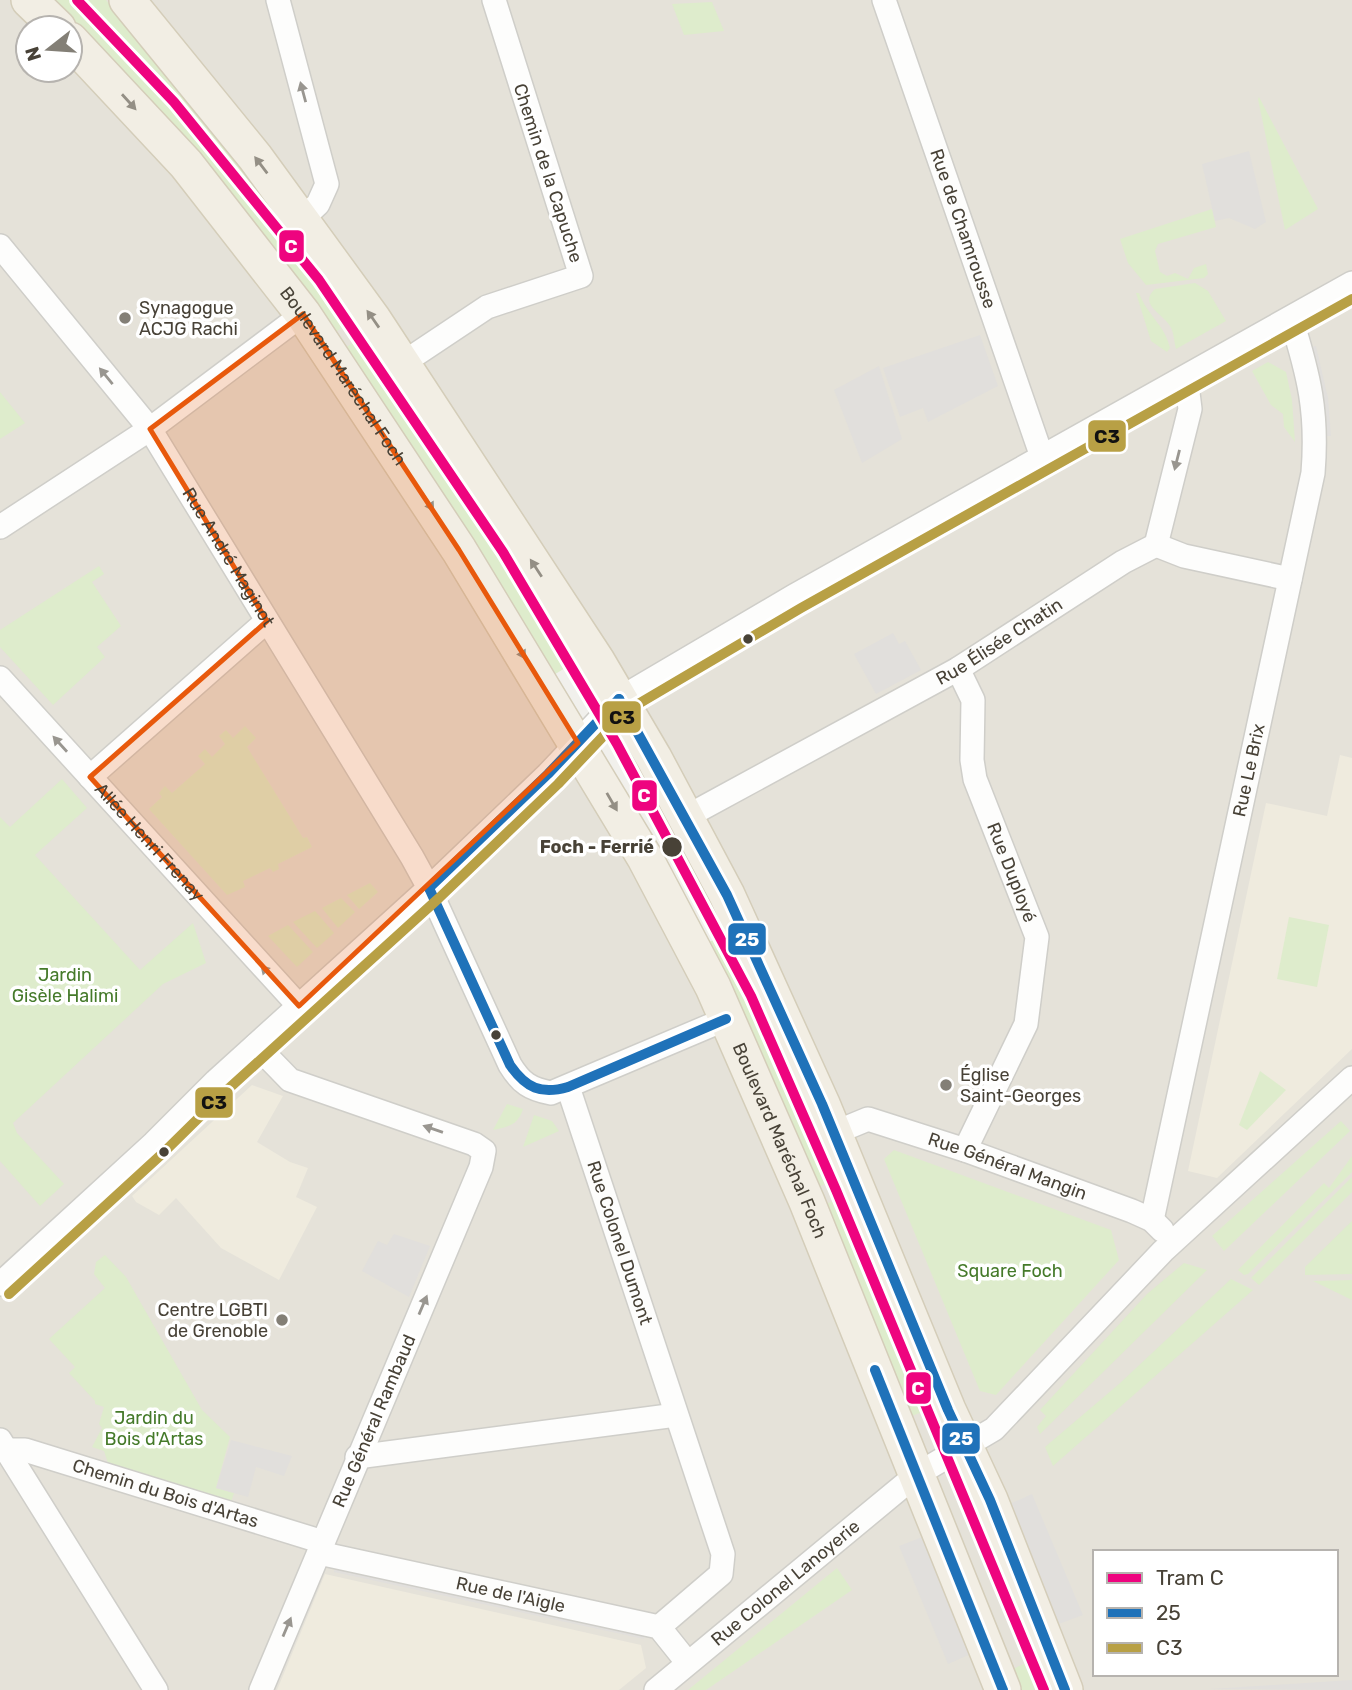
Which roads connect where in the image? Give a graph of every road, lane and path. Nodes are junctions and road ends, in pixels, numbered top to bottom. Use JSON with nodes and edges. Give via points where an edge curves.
{"nodes":[{"id":1,"x":29,"y":0,"type":"edge"},
{"id":2,"x":128,"y":0,"type":"edge"},
{"id":3,"x":278,"y":0,"type":"edge"},
{"id":4,"x":494,"y":0,"type":"edge"},
{"id":5,"x":884,"y":0,"type":"edge"},
{"id":6,"x":44,"y":14,"type":"edge"},
{"id":7,"x":84,"y":55,"type":"edge"},
{"id":8,"x":302,"y":219,"type":"junction"},
{"id":9,"x":0,"y":246,"type":"edge"},
{"id":10,"x":1352,"y":283,"type":"edge"},
{"id":11,"x":303,"y":314,"type":"junction"},
{"id":12,"x":1291,"y":318,"type":"junction"},
{"id":13,"x":403,"y":363,"type":"junction"},
{"id":14,"x":1186,"y":377,"type":"junction"},
{"id":15,"x":150,"y":429,"type":"junction"},
{"id":16,"x":1042,"y":457,"type":"junction"},
{"id":17,"x":0,"y":527,"type":"edge"},
{"id":18,"x":1156,"y":545,"type":"junction"},
{"id":19,"x":1290,"y":579,"type":"junction"},
{"id":20,"x":267,"y":621,"type":"junction"},
{"id":21,"x":958,"y":668,"type":"junction"},
{"id":22,"x":0,"y":678,"type":"edge"},
{"id":23,"x":619,"y":699,"type":"junction"},
{"id":24,"x":578,"y":743,"type":"junction"},
{"id":25,"x":90,"y":777,"type":"junction"},
{"id":26,"x":686,"y":817,"type":"junction"},
{"id":27,"x":429,"y":888,"type":"junction"},
{"id":28,"x":299,"y":1006,"type":"junction"},
{"id":29,"x":726,"y":1019,"type":"junction"},
{"id":30,"x":256,"y":1045,"type":"junction"},
{"id":31,"x":1352,"y":1078,"type":"edge"},
{"id":32,"x":568,"y":1087,"type":"junction"},
{"id":33,"x":834,"y":1133,"type":"junction"},
{"id":34,"x":965,"y":1150,"type":"junction"},
{"id":35,"x":1152,"y":1220,"type":"junction"},
{"id":36,"x":1175,"y":1241,"type":"junction"},
{"id":37,"x":0,"y":1284,"type":"edge"},
{"id":38,"x":676,"y":1415,"type":"junction"},
{"id":39,"x":3,"y":1445,"type":"edge"},
{"id":40,"x":357,"y":1457,"type":"junction"},
{"id":41,"x":971,"y":1458,"type":"junction"},
{"id":42,"x":922,"y":1489,"type":"junction"},
{"id":43,"x":321,"y":1547,"type":"junction"},
{"id":44,"x":659,"y":1627,"type":"junction"},
{"id":45,"x":687,"y":1662,"type":"junction"},
{"id":46,"x":997,"y":1677,"type":"edge"},
{"id":47,"x":156,"y":1690,"type":"edge"},
{"id":48,"x":261,"y":1690,"type":"edge"},
{"id":49,"x":656,"y":1690,"type":"edge"},
{"id":50,"x":1065,"y":1690,"type":"edge"}],
"edges":[{"from":1,"to":6,"type":"main road"},
{"from":8,"to":2,"type":"main road","one_way":true},
{"from":8,"to":3,"type":"street","one_way":true,"via":[[318,204],[327,184]]},
{"from":4,"to":13,"type":"street","name":"Chemin de la Capuche","via":[[581,276],[487,307]]},
{"from":5,"to":16,"type":"street","name":"Rue de Chamrousse"},
{"from":7,"to":11,"type":"main road","name":"Boulevard Maréchal Foch","one_way":true,"via":[[186,164]]},
{"from":13,"to":8,"type":"main road","one_way":true},
{"from":15,"to":9,"type":"street","name":"Rue André Maginot","one_way":true},
{"from":10,"to":12,"type":"street"},
{"from":11,"to":15,"type":"street"},
{"from":11,"to":24,"type":"main road","name":"Boulevard Maréchal Foch","one_way":true,"via":[[459,550]]},
{"from":12,"to":14,"type":"street"},
{"from":12,"to":19,"type":"street","name":"Rue Le Brix","via":[[1311,387],[1316,444],[1314,473]]},
{"from":23,"to":13,"type":"main road","one_way":true},
{"from":14,"to":16,"type":"street"},
{"from":14,"to":18,"type":"street","one_way":true,"via":[[1190,409]]},
{"from":15,"to":17,"type":"street"},
{"from":15,"to":20,"type":"street","name":"Rue André Maginot"},
{"from":16,"to":23,"type":"street"},
{"from":18,"to":19,"type":"street","via":[[1184,556]]},
{"from":18,"to":21,"type":"street","name":"Rue Élisée Chatin"},
{"from":19,"to":35,"type":"street","name":"Rue Le Brix"},
{"from":20,"to":25,"type":"street"},
{"from":20,"to":27,"type":"street","name":"Rue André Maginot"},
{"from":21,"to":26,"type":"street","name":"Rue Élisée Chatin"},
{"from":21,"to":34,"type":"street","name":"Rue Duployé","via":[[973,700],[975,779],[1037,937],[1026,1024]]},
{"from":25,"to":22,"type":"street","name":"Allée Henri Frenay","one_way":true},
{"from":23,"to":24,"type":"street"},
{"from":23,"to":26,"type":"main road"},
{"from":24,"to":27,"type":"street"},
{"from":24,"to":29,"type":"main road","name":"Boulevard Maréchal Foch","one_way":true,"via":[[665,892]]},
{"from":28,"to":25,"type":"street","name":"Allée Henri Frenay","one_way":true},
{"from":26,"to":33,"type":"main road","via":[[738,919]]},
{"from":27,"to":28,"type":"street"},
{"from":27,"to":32,"type":"street","via":[[521,1082],[551,1093]]},
{"from":28,"to":30,"type":"street"},
{"from":29,"to":32,"type":"street"},
{"from":29,"to":42,"type":"main road","name":"Boulevard Maréchal Foch","via":[[812,1214]]},
{"from":30,"to":37,"type":"street"},
{"from":40,"to":30,"type":"street","name":"Rue Général Rambaud","one_way":true,"via":[[484,1151],[480,1145],[290,1080]]},
{"from":31,"to":36,"type":"street"},
{"from":32,"to":38,"type":"street","name":"Rue Colonel Dumont"},
{"from":33,"to":34,"type":"street","name":"Rue Général Mangin","via":[[868,1119]]},
{"from":33,"to":41,"type":"main road"},
{"from":34,"to":35,"type":"street","name":"Rue Général Mangin"},
{"from":35,"to":36,"type":"street","name":"Rue Général Mangin"},
{"from":36,"to":41,"type":"street"},
{"from":38,"to":40,"type":"street"},
{"from":38,"to":44,"type":"street","name":"Rue Colonel Dumont","via":[[723,1554],[721,1574]]},
{"from":39,"to":43,"type":"street","name":"Chemin du Bois d'Artas"},
{"from":39,"to":47,"type":"street"},
{"from":40,"to":43,"type":"street","name":"Rue Général Rambaud"},
{"from":41,"to":42,"type":"street"},
{"from":41,"to":50,"type":"main road"},
{"from":42,"to":45,"type":"street","name":"Rue Colonel Lanoyerie"},
{"from":42,"to":46,"type":"main road","name":"Boulevard Maréchal Foch"},
{"from":43,"to":44,"type":"street","name":"Rue de l'Aigle"},
{"from":48,"to":43,"type":"street","name":"Rue Général Rambaud","one_way":true},
{"from":44,"to":45,"type":"street"},
{"from":45,"to":49,"type":"street","name":"Rue Colonel Lanoyerie"}]}
